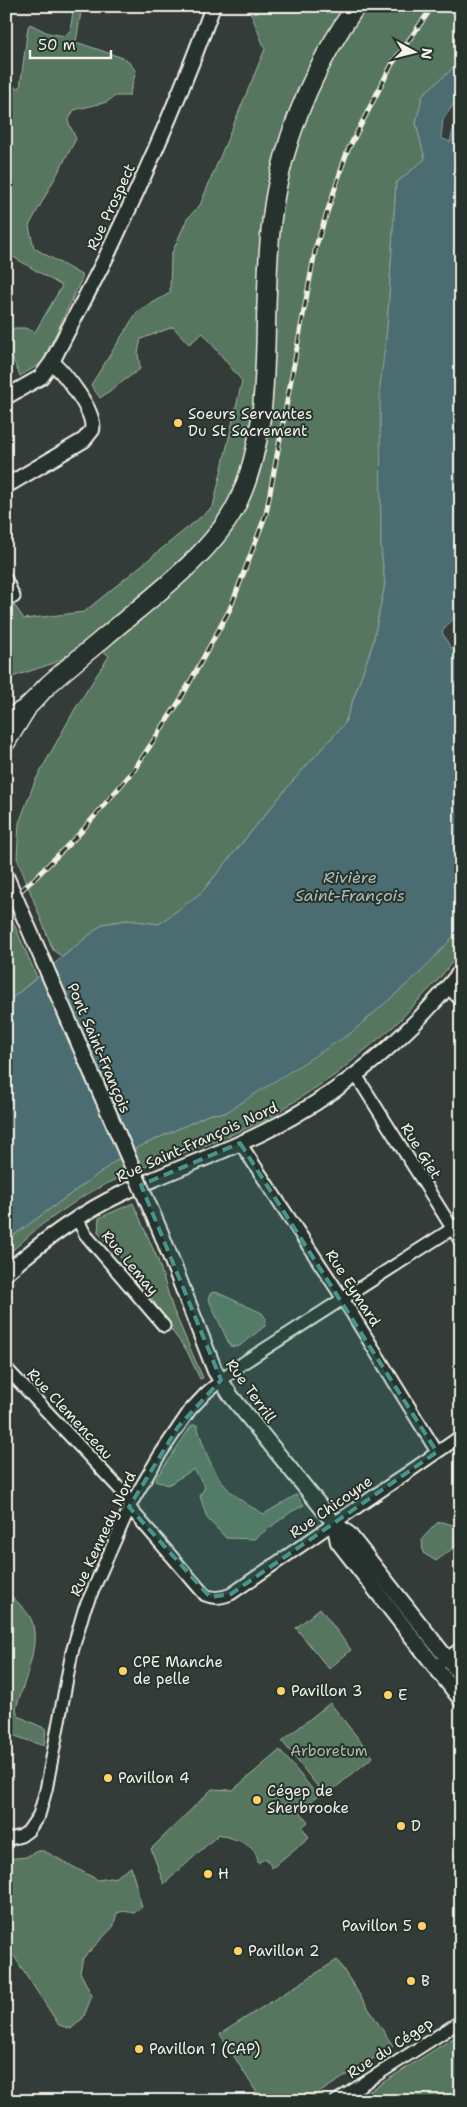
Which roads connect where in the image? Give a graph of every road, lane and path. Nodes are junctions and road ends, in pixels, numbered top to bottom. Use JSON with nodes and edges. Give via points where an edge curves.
{"nodes":[{"id":1,"x":213,"y":6,"type":"edge"},
{"id":2,"x":356,"y":6,"type":"edge"},
{"id":3,"x":52,"y":362,"type":"junction"},
{"id":4,"x":6,"y":397,"type":"edge"},
{"id":5,"x":6,"y":486,"type":"edge"},
{"id":6,"x":6,"y":580,"type":"edge"},
{"id":7,"x":14,"y":597,"type":"dead end"},
{"id":8,"x":27,"y":708,"type":"junction"},
{"id":9,"x":6,"y":720,"type":"edge"},
{"id":10,"x":6,"y":742,"type":"edge"},
{"id":11,"x":6,"y":876,"type":"edge"},
{"id":12,"x":461,"y":971,"type":"edge"},
{"id":13,"x":448,"y":987,"type":"junction"},
{"id":14,"x":461,"y":1001,"type":"edge"},
{"id":15,"x":356,"y":1075,"type":"junction"},
{"id":16,"x":240,"y":1143,"type":"junction"},
{"id":17,"x":77,"y":1218,"type":"junction"},
{"id":18,"x":456,"y":1226,"type":"edge"},
{"id":19,"x":161,"y":1233,"type":"joint"},
{"id":20,"x":461,"y":1242,"type":"edge"},
{"id":21,"x":6,"y":1273,"type":"edge"},
{"id":22,"x":342,"y":1299,"type":"junction"},
{"id":23,"x":164,"y":1326,"type":"dead end"},
{"id":24,"x":6,"y":1368,"type":"edge"},
{"id":25,"x":221,"y":1380,"type":"junction"},
{"id":26,"x":461,"y":1436,"type":"edge"},
{"id":27,"x":437,"y":1452,"type":"junction"},
{"id":28,"x":130,"y":1505,"type":"junction"},
{"id":29,"x":334,"y":1523,"type":"junction"},
{"id":30,"x":217,"y":1598,"type":"joint"},
{"id":31,"x":461,"y":1648,"type":"edge"},
{"id":32,"x":447,"y":1659,"type":"junction"},
{"id":33,"x":435,"y":1667,"type":"junction"},
{"id":34,"x":461,"y":1676,"type":"edge"},
{"id":35,"x":461,"y":1700,"type":"edge"},
{"id":36,"x":6,"y":1840,"type":"edge"},
{"id":37,"x":461,"y":2021,"type":"edge"},
{"id":38,"x":336,"y":2101,"type":"edge"}],
"edges":[{"from":1,"to":3,"type":"street","name":"Rue Prospect","via":[[153,154]]},
{"from":2,"to":8,"type":"main road","via":[[316,71],[299,112],[277,183],[267,289],[263,416],[254,462],[237,503],[213,539],[189,565],[48,685]]},
{"from":3,"to":4,"type":"street","name":"Rue Prospect","via":[[41,377]]},
{"from":3,"to":5,"type":"street","via":[[64,372],[92,418],[90,436]]},
{"from":6,"to":7,"type":"street"},
{"from":8,"to":9,"type":"main road"},
{"from":8,"to":10,"type":"main road"},
{"from":11,"to":19,"type":"street","name":"Pont Saint-François","bridge":true},
{"from":12,"to":13,"type":"street","name":"Rue Saint-François Nord"},
{"from":13,"to":14,"type":"street"},
{"from":13,"to":15,"type":"street","name":"Rue Saint-François Nord","via":[[406,1032]]},
{"from":15,"to":16,"type":"street","name":"Rue Saint-François Nord","via":[[301,1112]]},
{"from":15,"to":18,"type":"street","name":"Rue Giet"},
{"from":16,"to":17,"type":"street","name":"Rue Saint-François Nord","via":[[120,1194]]},
{"from":16,"to":22,"type":"street","name":"Rue Eymard"},
{"from":17,"to":21,"type":"street","name":"Rue Saint-François Nord"},
{"from":17,"to":23,"type":"street","name":"Rue Lemay","via":[[85,1234]]},
{"from":18,"to":20,"type":"street","name":"Rue Giet"},
{"from":18,"to":22,"type":"street","name":"Rue Kennedy Nord"},
{"from":19,"to":25,"type":"street","name":"Rue Terrill","via":[[210,1361]]},
{"from":22,"to":25,"type":"street","name":"Rue Kennedy Nord"},
{"from":22,"to":27,"type":"street","name":"Rue Eymard"},
{"from":24,"to":28,"type":"street","name":"Rue Clemenceau"},
{"from":25,"to":28,"type":"street","name":"Rue Kennedy Nord","via":[[206,1392],[182,1421]]},
{"from":25,"to":29,"type":"street","name":"Rue Terrill"},
{"from":26,"to":27,"type":"street","name":"Rue Chicoyne"},
{"from":27,"to":29,"type":"street","name":"Rue Chicoyne"},
{"from":28,"to":30,"type":"street","name":"Rue Clemenceau","via":[[205,1594]]},
{"from":28,"to":36,"type":"street","name":"Rue Kennedy Nord","via":[[76,1632],[39,1815],[28,1831]]},
{"from":29,"to":30,"type":"street","name":"Rue Chicoyne","via":[[231,1594]]},
{"from":29,"to":32,"type":"street","name":"Rue Terrill","via":[[349,1534]]},
{"from":29,"to":33,"type":"street","name":"Rue Terrill","via":[[338,1542]]},
{"from":31,"to":32,"type":"street"},
{"from":32,"to":33,"type":"street"},
{"from":32,"to":34,"type":"street","name":"Rue Terrill"},
{"from":33,"to":35,"type":"street","name":"Rue Terrill"},
{"from":37,"to":38,"type":"street","name":"Rue du Cégep"}]}
